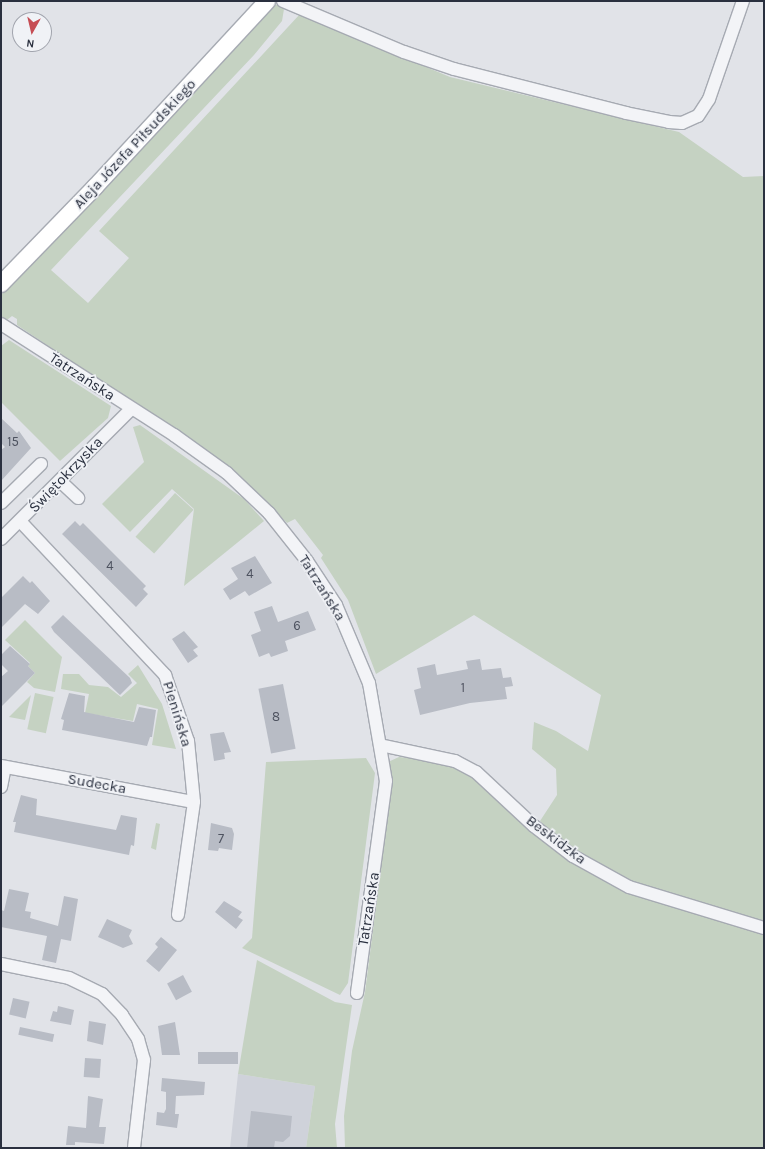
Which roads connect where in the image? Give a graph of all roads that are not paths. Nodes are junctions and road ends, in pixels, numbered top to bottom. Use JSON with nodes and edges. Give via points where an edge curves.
{"nodes":[{"id":1,"x":283,"y":1,"type":"edge"},
{"id":2,"x":743,"y":1,"type":"edge"},
{"id":3,"x":263,"y":2,"type":"edge"},
{"id":4,"x":1,"y":284,"type":"edge"},
{"id":5,"x":1,"y":324,"type":"edge"},
{"id":6,"x":131,"y":409,"type":"junction"},
{"id":7,"x":40,"y":464,"type":"dead end"},
{"id":8,"x":60,"y":481,"type":"junction"},
{"id":9,"x":78,"y":498,"type":"dead end"},
{"id":10,"x":1,"y":503,"type":"edge"},
{"id":11,"x":20,"y":521,"type":"junction"},
{"id":12,"x":1,"y":539,"type":"edge"},
{"id":13,"x":380,"y":745,"type":"junction"},
{"id":14,"x":3,"y":766,"type":"edge"},
{"id":15,"x":1,"y":787,"type":"edge"},
{"id":16,"x":194,"y":802,"type":"junction"},
{"id":17,"x":178,"y":915,"type":"dead end"},
{"id":18,"x":764,"y":928,"type":"edge"},
{"id":19,"x":1,"y":964,"type":"edge"},
{"id":20,"x":357,"y":993,"type":"dead end"},
{"id":21,"x":134,"y":1148,"type":"edge"}],
"edges":[{"from":1,"to":2,"type":"street","via":[[404,52],[454,69],[626,113],[676,123],[698,116],[709,99]]},
{"from":3,"to":4,"type":"main road","name":"Aleja Józefa Piłsudskiego","via":[[95,187]]},
{"from":5,"to":6,"type":"street","name":"Tatrzańska"},
{"from":6,"to":8,"type":"street","name":"Świętokrzyska"},
{"from":6,"to":13,"type":"street","name":"Tatrzańska","via":[[227,473],[269,513],[307,561],[336,605],[369,683]]},
{"from":7,"to":10,"type":"street"},
{"from":8,"to":9,"type":"street"},
{"from":8,"to":11,"type":"street","name":"Świętokrzyska"},
{"from":11,"to":12,"type":"street","name":"Świętokrzyska"},
{"from":11,"to":16,"type":"street","name":"Pienińska","via":[[164,675],[188,741]]},
{"from":13,"to":18,"type":"street","name":"Beskidzka","via":[[455,761],[476,772],[534,826],[573,856],[629,888]]},
{"from":13,"to":20,"type":"street","name":"Tatrzańska","via":[[386,781]]},
{"from":14,"to":15,"type":"street"},
{"from":14,"to":16,"type":"street","name":"Sudecka"},
{"from":16,"to":17,"type":"street","name":"Pienińska"},
{"from":19,"to":21,"type":"street","via":[[69,978],[102,994],[122,1015],[138,1039],[144,1060]]}]}
